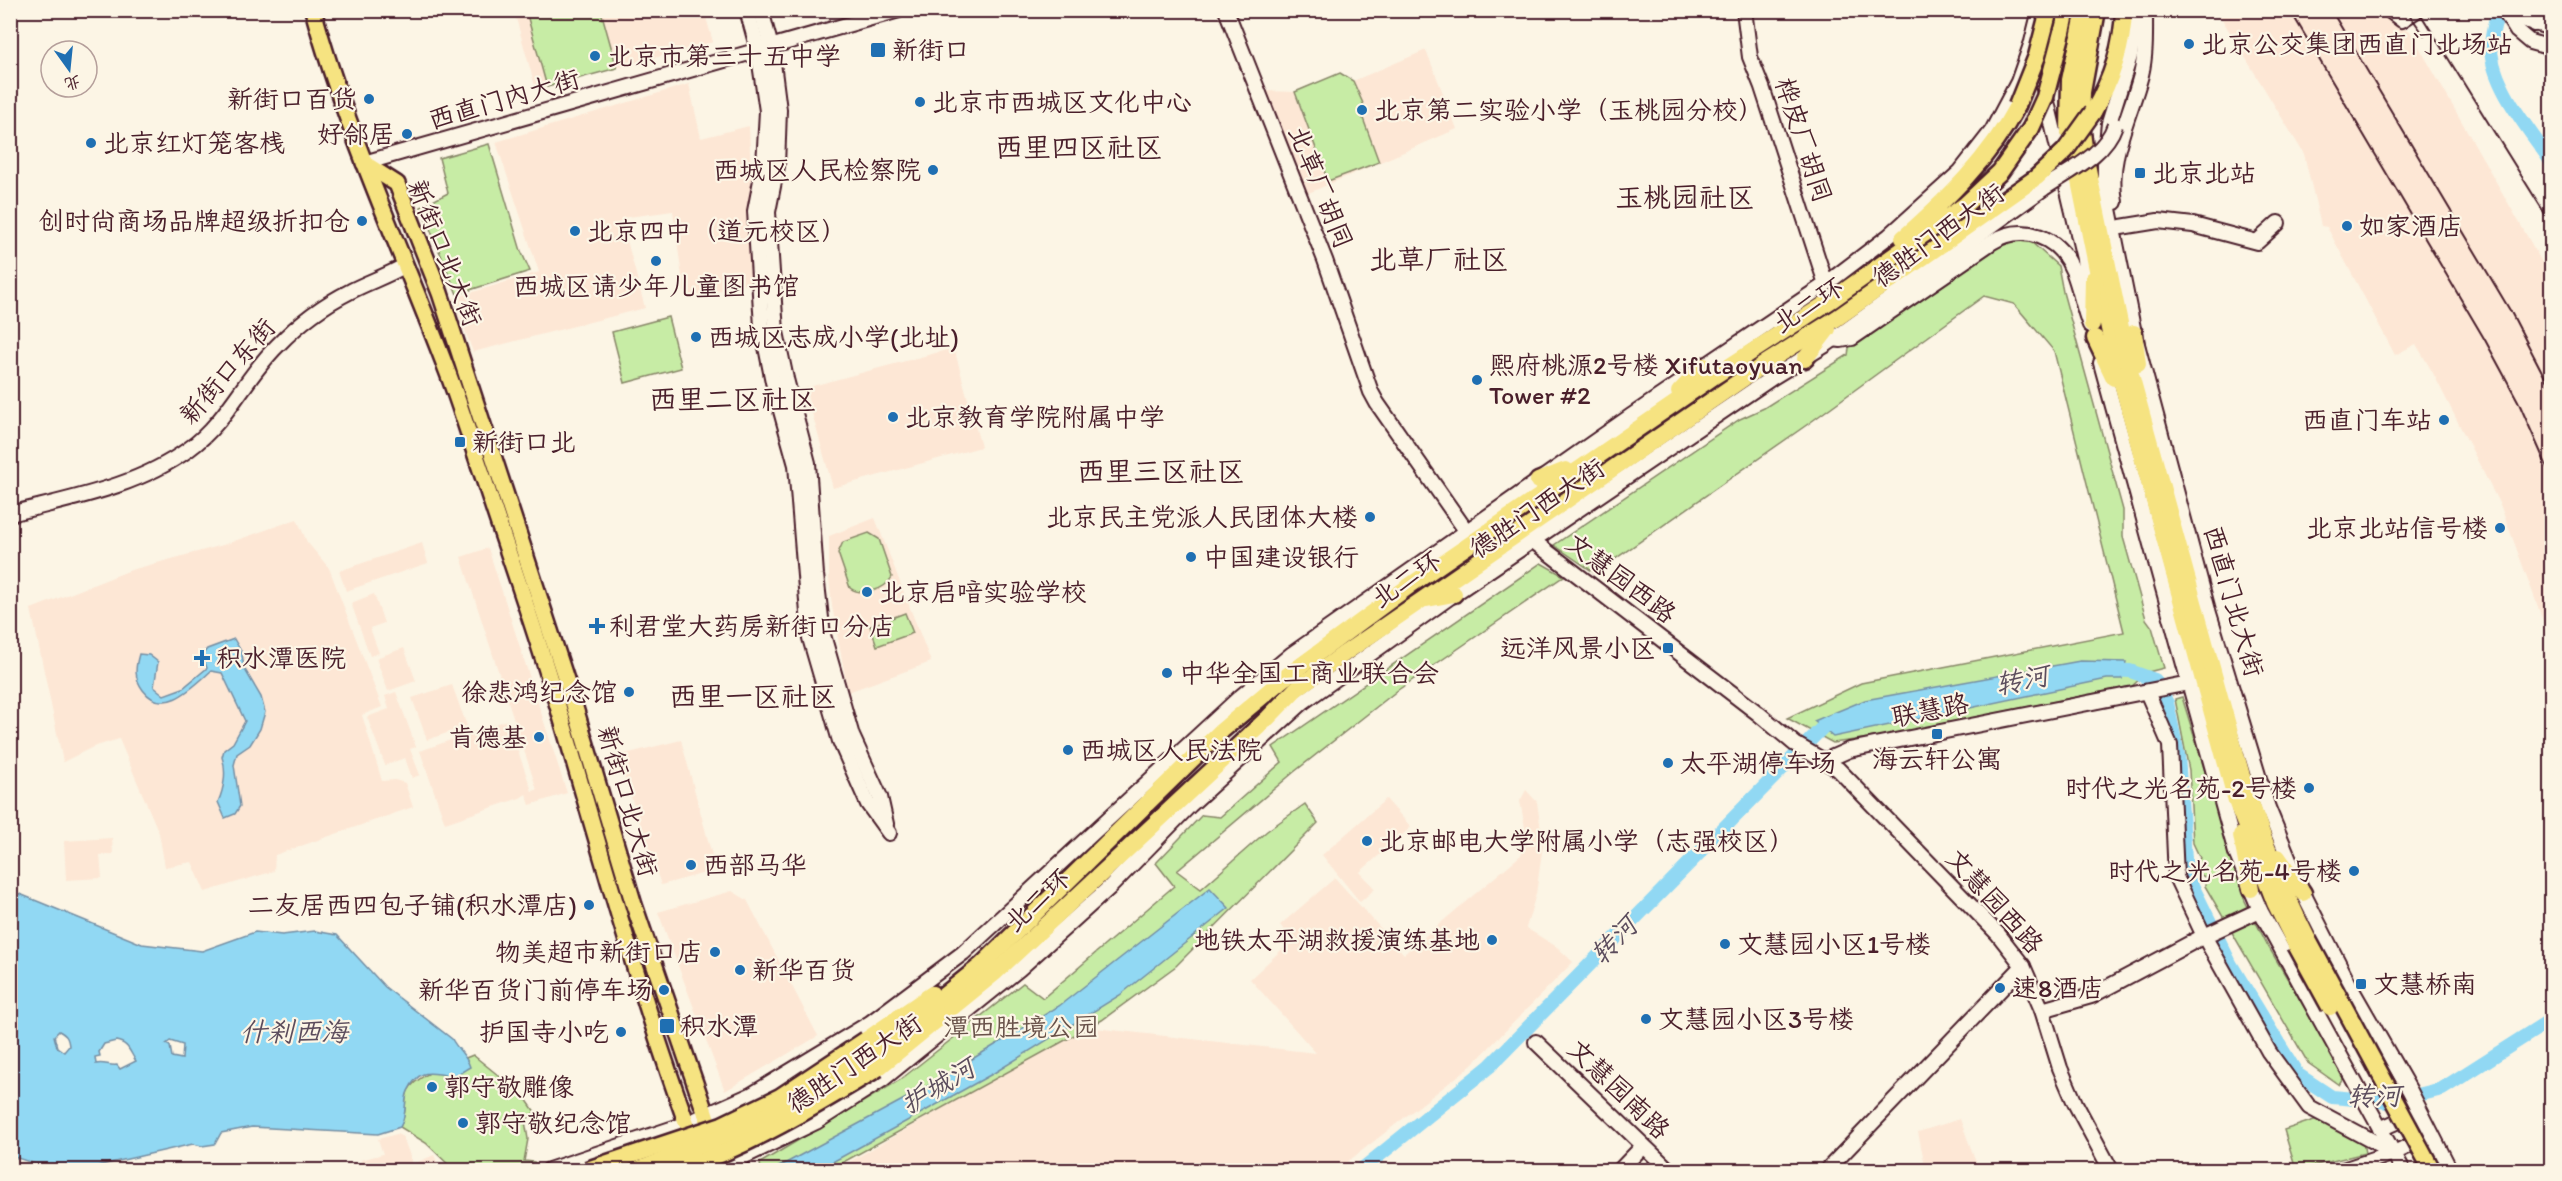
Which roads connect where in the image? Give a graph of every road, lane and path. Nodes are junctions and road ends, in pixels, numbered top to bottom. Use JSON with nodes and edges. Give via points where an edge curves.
{"nodes":[{"id":1,"x":313,"y":10,"type":"edge"},
{"id":2,"x":747,"y":10,"type":"edge"},
{"id":3,"x":761,"y":10,"type":"edge"},
{"id":4,"x":899,"y":10,"type":"edge"},
{"id":5,"x":1226,"y":10,"type":"edge"},
{"id":6,"x":1744,"y":10,"type":"edge"},
{"id":7,"x":2040,"y":10,"type":"edge"},
{"id":8,"x":2049,"y":10,"type":"edge"},
{"id":9,"x":2067,"y":10,"type":"edge"},
{"id":10,"x":2085,"y":10,"type":"edge"},
{"id":11,"x":2097,"y":10,"type":"edge"},
{"id":12,"x":2124,"y":10,"type":"edge"},
{"id":13,"x":2389,"y":10,"type":"edge"},
{"id":14,"x":2417,"y":10,"type":"edge"},
{"id":15,"x":2552,"y":11,"type":"edge"},
{"id":16,"x":2505,"y":13,"type":"edge"},
{"id":17,"x":2142,"y":14,"type":"edge"},
{"id":18,"x":2534,"y":24,"type":"junction"},
{"id":19,"x":2552,"y":28,"type":"edge"},
{"id":20,"x":2032,"y":42,"type":"junction"},
{"id":21,"x":764,"y":48,"type":"junction"},
{"id":22,"x":2552,"y":48,"type":"edge"},
{"id":23,"x":364,"y":163,"type":"junction"},
{"id":24,"x":2040,"y":183,"type":"junction"},
{"id":25,"x":2278,"y":223,"type":"dead end"},
{"id":26,"x":2121,"y":227,"type":"junction"},
{"id":27,"x":2100,"y":253,"type":"junction"},
{"id":28,"x":404,"y":266,"type":"junction"},
{"id":29,"x":1829,"y":291,"type":"junction"},
{"id":30,"x":2127,"y":293,"type":"junction"},
{"id":31,"x":1837,"y":318,"type":"junction"},
{"id":32,"x":2133,"y":329,"type":"junction"},
{"id":33,"x":2094,"y":331,"type":"junction"},
{"id":34,"x":1833,"y":339,"type":"junction"},
{"id":35,"x":1805,"y":359,"type":"junction"},
{"id":36,"x":1704,"y":366,"type":"junction"},
{"id":37,"x":2129,"y":411,"type":"junction"},
{"id":38,"x":1653,"y":419,"type":"junction"},
{"id":39,"x":2145,"y":421,"type":"junction"},
{"id":40,"x":1595,"y":459,"type":"junction"},
{"id":41,"x":1538,"y":481,"type":"junction"},
{"id":42,"x":10,"y":514,"type":"edge"},
{"id":43,"x":1467,"y":531,"type":"junction"},
{"id":44,"x":1532,"y":540,"type":"junction"},
{"id":45,"x":1454,"y":594,"type":"junction"},
{"id":46,"x":1421,"y":600,"type":"junction"},
{"id":47,"x":2188,"y":683,"type":"junction"},
{"id":48,"x":2150,"y":691,"type":"junction"},
{"id":49,"x":1238,"y":699,"type":"junction"},
{"id":50,"x":1268,"y":718,"type":"junction"},
{"id":51,"x":1221,"y":731,"type":"junction"},
{"id":52,"x":1251,"y":748,"type":"junction"},
{"id":53,"x":1824,"y":761,"type":"junction"},
{"id":54,"x":2236,"y":801,"type":"junction"},
{"id":55,"x":2259,"y":828,"type":"junction"},
{"id":56,"x":2251,"y":889,"type":"junction"},
{"id":57,"x":2303,"y":893,"type":"junction"},
{"id":58,"x":2260,"y":910,"type":"junction"},
{"id":59,"x":2205,"y":939,"type":"junction"},
{"id":60,"x":2302,"y":942,"type":"junction"},
{"id":61,"x":2024,"y":966,"type":"junction"},
{"id":62,"x":2042,"y":1010,"type":"junction"},
{"id":63,"x":1536,"y":1042,"type":"dead end"},
{"id":64,"x":833,"y":1047,"type":"junction"},
{"id":65,"x":871,"y":1055,"type":"junction"},
{"id":66,"x":861,"y":1094,"type":"junction"},
{"id":67,"x":2421,"y":1112,"type":"junction"},
{"id":68,"x":706,"y":1115,"type":"junction"},
{"id":69,"x":686,"y":1124,"type":"junction"},
{"id":70,"x":2379,"y":1126,"type":"junction"},
{"id":71,"x":2432,"y":1134,"type":"junction"},
{"id":72,"x":1643,"y":1146,"type":"junction"},
{"id":73,"x":2394,"y":1153,"type":"junction"},
{"id":74,"x":740,"y":1165,"type":"edge"},
{"id":75,"x":2441,"y":1169,"type":"edge"},
{"id":76,"x":549,"y":1170,"type":"edge"},
{"id":77,"x":587,"y":1170,"type":"edge"},
{"id":78,"x":603,"y":1170,"type":"edge"},
{"id":79,"x":638,"y":1170,"type":"edge"},
{"id":80,"x":680,"y":1170,"type":"edge"},
{"id":81,"x":704,"y":1170,"type":"edge"},
{"id":82,"x":720,"y":1170,"type":"edge"},
{"id":83,"x":1620,"y":1170,"type":"edge"},
{"id":84,"x":1669,"y":1170,"type":"edge"},
{"id":85,"x":1827,"y":1170,"type":"edge"},
{"id":86,"x":2111,"y":1170,"type":"edge"},
{"id":87,"x":2343,"y":1170,"type":"edge"},
{"id":88,"x":2403,"y":1170,"type":"edge"},
{"id":89,"x":2420,"y":1170,"type":"edge"}],
"edges":[{"from":1,"to":23,"type":"main road"},
{"from":2,"to":21,"type":"street"},
{"from":3,"to":21,"type":"street"},
{"from":4,"to":21,"type":"street","name":"西直门内大街"},
{"from":5,"to":43,"type":"street","name":"北草厂胡同","via":[[1374,398]]},
{"from":6,"to":29,"type":"street","name":"桦皮厂胡同","via":[[1750,57]]},
{"from":7,"to":20,"type":"street"},
{"from":8,"to":29,"type":"highway","bridge":true,"via":[[2037,56],[2017,106],[1996,142],[1962,182],[1895,245]]},
{"from":9,"to":29,"type":"highway","name":"北二环","bridge":true,"via":[[2047,91],[2031,128],[2007,164],[1976,196]]},
{"from":10,"to":27,"type":"highway","name":"西直门北大街","via":[[2071,75],[2068,119],[2074,162]]},
{"from":11,"to":27,"type":"highway","name":"西直门北大街","via":[[2084,77],[2081,124]]},
{"from":12,"to":24,"type":"highway","name":"北二环","bridge":true,"via":[[2115,64],[2093,112]]},
{"from":13,"to":14,"type":"street","via":[[2402,20]]},
{"from":15,"to":18,"type":"street"},
{"from":16,"to":18,"type":"street"},
{"from":16,"to":22,"type":"street","via":[[2530,42]]},
{"from":17,"to":24,"type":"street","name":"德胜门西大街","bridge":true,"via":[[2136,63],[2110,138],[2102,147]]},
{"from":17,"to":26,"type":"street","via":[[2142,72],[2115,162],[2115,198]]},
{"from":17,"to":30,"type":"street","name":"西直门北大街","via":[[2109,123],[2104,169],[2107,204]]},
{"from":18,"to":19,"type":"street"},
{"from":20,"to":29,"type":"street","via":[[2003,113],[1960,172]]},
{"from":20,"to":33,"type":"street","via":[[2084,259]]},
{"from":21,"to":21,"type":"street","via":[[764,165],[755,211],[762,327],[795,465],[810,638],[840,741],[868,804],[889,833],[880,797],[852,736],[823,635],[808,463],[776,332],[768,212],[777,166],[779,110]]},
{"from":21,"to":23,"type":"street","name":"西直门内大街"},
{"from":23,"to":28,"type":"main road","name":"新街口北大街"},
{"from":23,"to":68,"type":"main road","name":"新街口北大街","via":[[397,184],[440,293],[573,701],[634,905]]},
{"from":24,"to":31,"type":"highway","name":"北二环"},
{"from":24,"to":34,"type":"street","name":"德胜门西大街"},
{"from":25,"to":26,"type":"street","via":[[2257,242],[2193,225],[2158,221]]},
{"from":26,"to":30,"type":"street","via":[[2128,263]]},
{"from":27,"to":32,"type":"highway","via":[[2125,296]]},
{"from":27,"to":33,"type":"highway"},
{"from":27,"to":37,"type":"highway","name":"西直门北大街","via":[[2115,358]]},
{"from":27,"to":39,"type":"highway","name":"西直门北大街"},
{"from":28,"to":42,"type":"street","name":"新街口东街","via":[[312,314],[276,346],[221,419],[191,449],[153,472],[109,488]]},
{"from":28,"to":69,"type":"main road","name":"新街口北大街","via":[[447,369],[538,643]]},
{"from":29,"to":36,"type":"street","name":"德胜门西大街"},
{"from":29,"to":38,"type":"highway","name":"北二环"},
{"from":30,"to":32,"type":"street","name":"西直门北大街"},
{"from":31,"to":35,"type":"highway"},
{"from":31,"to":46,"type":"highway","name":"北二环"},
{"from":32,"to":39,"type":"highway"},
{"from":32,"to":57,"type":"street","name":"西直门北大街","via":[[2231,687],[2268,808]]},
{"from":33,"to":34,"type":"street","via":[[2066,257],[2042,237],[2021,232],[1990,243],[1852,338]]},
{"from":33,"to":37,"type":"highway"},
{"from":33,"to":47,"type":"street"},
{"from":34,"to":35,"type":"street","name":"德胜门西大街"},
{"from":35,"to":44,"type":"street","name":"德胜门西大街"},
{"from":36,"to":38,"type":"highway"},
{"from":36,"to":41,"type":"street","name":"德胜门西大街"},
{"from":37,"to":54,"type":"highway","name":"西直门北大街"},
{"from":38,"to":40,"type":"highway","name":"北二环"},
{"from":39,"to":55,"type":"highway","name":"西直门北大街"},
{"from":40,"to":41,"type":"highway"},
{"from":40,"to":51,"type":"highway","name":"北二环","via":[[1409,586],[1284,678]]},
{"from":41,"to":43,"type":"street","name":"德胜门西大街"},
{"from":43,"to":49,"type":"street","name":"德胜门西大街","via":[[1292,654]]},
{"from":44,"to":45,"type":"street","name":"德胜门西大街"},
{"from":44,"to":53,"type":"street","name":"文慧园西路","via":[[1795,744]]},
{"from":45,"to":46,"type":"highway"},
{"from":45,"to":52,"type":"street","name":"德胜门西大街","via":[[1303,702]]},
{"from":46,"to":50,"type":"highway","name":"北二环","via":[[1296,688]]},
{"from":47,"to":48,"type":"street","name":"联慧路"},
{"from":47,"to":56,"type":"street","via":[[2236,853]]},
{"from":48,"to":53,"type":"street","name":"联慧路","via":[[1849,750]]},
{"from":48,"to":59,"type":"street","via":[[2170,745],[2176,877]]},
{"from":49,"to":51,"type":"highway"},
{"from":49,"to":64,"type":"street","name":"德胜门西大街","via":[[963,953]]},
{"from":50,"to":52,"type":"highway"},
{"from":50,"to":65,"type":"highway","name":"北二环","via":[[996,972]]},
{"from":51,"to":65,"type":"highway","name":"北二环","via":[[982,965],[936,992]]},
{"from":52,"to":66,"type":"street","name":"德胜门西大街","via":[[1110,887],[1019,969]]},
{"from":53,"to":61,"type":"street","name":"文慧园西路","via":[[1840,771],[1998,934]]},
{"from":54,"to":56,"type":"highway"},
{"from":54,"to":60,"type":"highway","name":"西直门北大街","via":[[2275,903]]},
{"from":55,"to":57,"type":"highway"},
{"from":55,"to":60,"type":"highway","name":"西直门北大街"},
{"from":56,"to":58,"type":"street"},
{"from":57,"to":67,"type":"street","name":"西直门北大街"},
{"from":58,"to":59,"type":"street"},
{"from":58,"to":70,"type":"street"},
{"from":59,"to":62,"type":"street","via":[[2091,996]]},
{"from":59,"to":73,"type":"street","via":[[2269,1052],[2309,1107]]},
{"from":60,"to":75,"type":"highway","name":"西直门北大街","bridge":true},
{"from":60,"to":89,"type":"highway","name":"西直门北大街","bridge":true},
{"from":61,"to":62,"type":"street","name":"文慧园西路"},
{"from":61,"to":85,"type":"street"},
{"from":62,"to":86,"type":"street","name":"文慧园西路","via":[[2064,1077]]},
{"from":63,"to":72,"type":"street","name":"文慧园南路"},
{"from":64,"to":66,"type":"street"},
{"from":64,"to":68,"type":"street","name":"德胜门西大街","via":[[751,1095]]},
{"from":65,"to":77,"type":"highway","bridge":true,"via":[[722,1125]]},
{"from":65,"to":79,"type":"highway","name":"北二环","bridge":true,"via":[[756,1123]]},
{"from":65,"to":80,"type":"highway","name":"北二环","bridge":true,"via":[[770,1133]]},
{"from":66,"to":74,"type":"street","name":"德胜门西大街"},
{"from":67,"to":70,"type":"street"},
{"from":67,"to":71,"type":"street","name":"西直门北大街"},
{"from":68,"to":69,"type":"street","name":"德胜门西大街"},
{"from":68,"to":82,"type":"main road","name":"新街口北大街"},
{"from":69,"to":76,"type":"street","name":"德胜门西大街"},
{"from":69,"to":78,"type":"street","name":"德胜门西大街","via":[[647,1155]]},
{"from":69,"to":81,"type":"main road","name":"新街口北大街"},
{"from":70,"to":73,"type":"street"},
{"from":71,"to":73,"type":"street"},
{"from":71,"to":75,"type":"street","name":"西直门北大街"},
{"from":72,"to":83,"type":"street"},
{"from":72,"to":84,"type":"street","name":"文慧园南路"},
{"from":73,"to":87,"type":"street"},
{"from":73,"to":88,"type":"street"},
{"from":74,"to":82,"type":"street","name":"德胜门西大街"}]}
